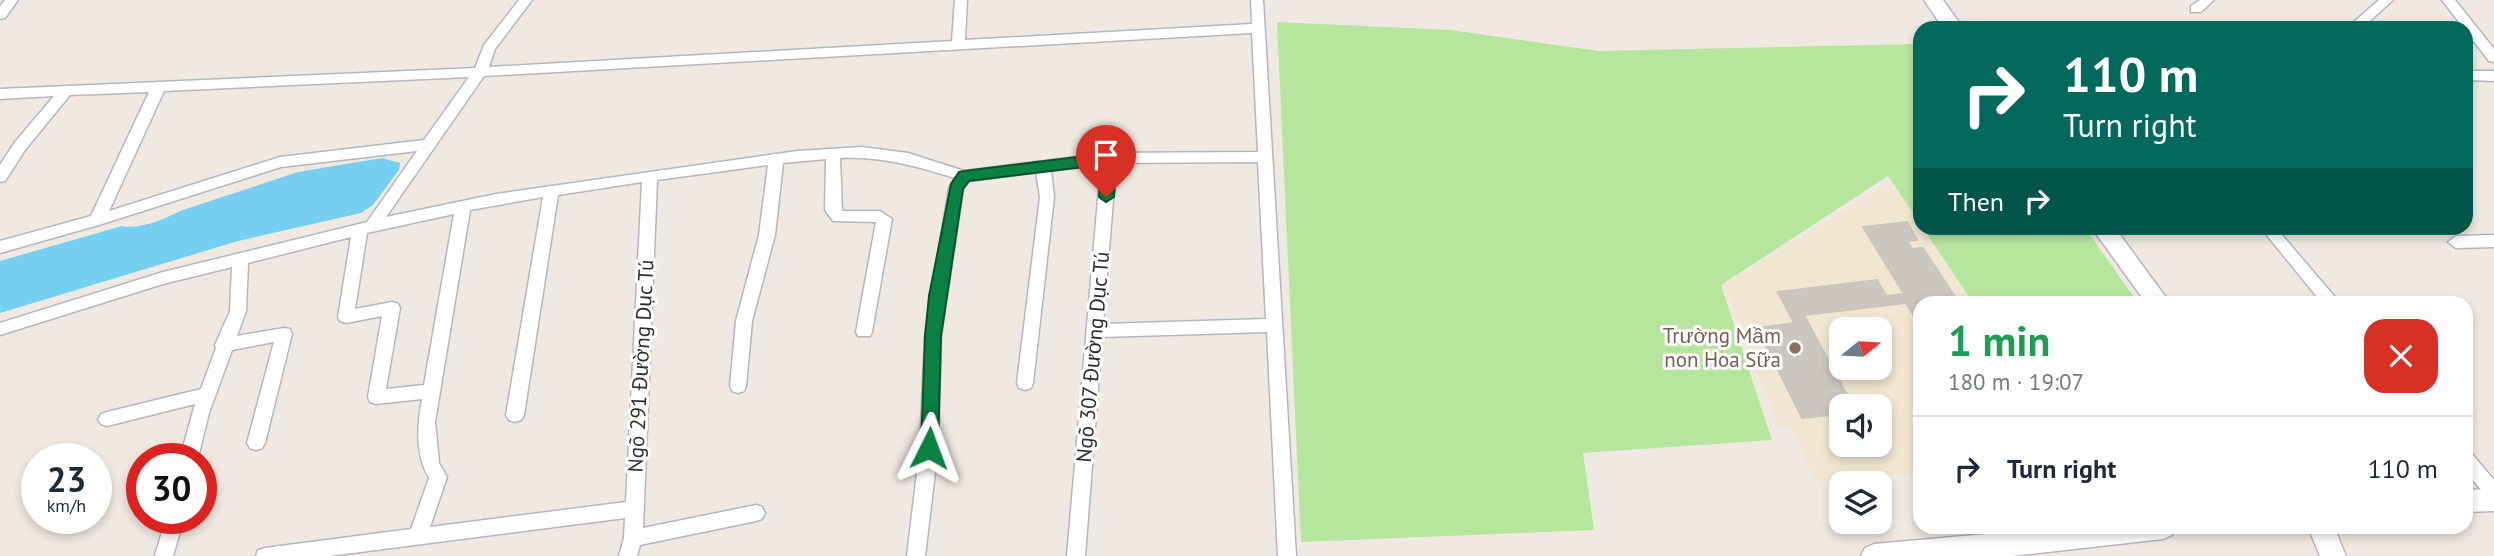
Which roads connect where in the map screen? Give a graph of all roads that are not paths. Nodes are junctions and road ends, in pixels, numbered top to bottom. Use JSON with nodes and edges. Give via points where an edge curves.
{"nodes":[{"id":1,"x":12,"y":0,"type":"edge"},
{"id":2,"x":526,"y":0,"type":"edge"},
{"id":3,"x":961,"y":0,"type":"edge"},
{"id":4,"x":1257,"y":0,"type":"edge"},
{"id":5,"x":1933,"y":0,"type":"edge"},
{"id":6,"x":2208,"y":0,"type":"edge"},
{"id":7,"x":2387,"y":0,"type":"edge"},
{"id":8,"x":2448,"y":0,"type":"edge"},
{"id":9,"x":2196,"y":9,"type":"dead end"},
{"id":10,"x":0,"y":15,"type":"edge"},
{"id":11,"x":1949,"y":21,"type":"edge"},
{"id":12,"x":2362,"y":21,"type":"edge"},
{"id":13,"x":2465,"y":21,"type":"edge"},
{"id":14,"x":1258,"y":28,"type":"junction"},
{"id":15,"x":2473,"y":32,"type":"edge"},
{"id":16,"x":958,"y":45,"type":"junction"},
{"id":17,"x":2494,"y":58,"type":"edge"},
{"id":18,"x":480,"y":72,"type":"junction"},
{"id":19,"x":2473,"y":76,"type":"edge"},
{"id":20,"x":2494,"y":76,"type":"edge"},
{"id":21,"x":159,"y":86,"type":"junction"},
{"id":22,"x":66,"y":91,"type":"junction"},
{"id":23,"x":0,"y":94,"type":"edge"},
{"id":24,"x":428,"y":145,"type":"junction"},
{"id":25,"x":833,"y":154,"type":"junction"},
{"id":26,"x":1264,"y":157,"type":"junction"},
{"id":27,"x":776,"y":159,"type":"junction"},
{"id":28,"x":1109,"y":159,"type":"junction"},
{"id":29,"x":1043,"y":166,"type":"junction"},
{"id":30,"x":650,"y":176,"type":"junction"},
{"id":31,"x":964,"y":176,"type":"junction"},
{"id":32,"x":0,"y":177,"type":"edge"},
{"id":33,"x":551,"y":191,"type":"junction"},
{"id":34,"x":463,"y":206,"type":"junction"},
{"id":35,"x":97,"y":220,"type":"junction"},
{"id":36,"x":366,"y":228,"type":"junction"},
{"id":37,"x":2108,"y":235,"type":"edge"},
{"id":38,"x":2274,"y":235,"type":"edge"},
{"id":39,"x":2494,"y":241,"type":"edge"},
{"id":40,"x":2455,"y":242,"type":"dead end"},
{"id":41,"x":0,"y":247,"type":"edge"},
{"id":42,"x":240,"y":259,"type":"junction"},
{"id":43,"x":2154,"y":296,"type":"edge"},
{"id":44,"x":2326,"y":296,"type":"edge"},
{"id":45,"x":1274,"y":325,"type":"junction"},
{"id":46,"x":0,"y":329,"type":"edge"},
{"id":47,"x":1095,"y":331,"type":"junction"},
{"id":48,"x":864,"y":332,"type":"dead end"},
{"id":49,"x":223,"y":345,"type":"junction"},
{"id":50,"x":1025,"y":383,"type":"dead end"},
{"id":51,"x":738,"y":386,"type":"dead end"},
{"id":52,"x":430,"y":391,"type":"junction"},
{"id":53,"x":207,"y":394,"type":"junction"},
{"id":54,"x":515,"y":415,"type":"dead end"},
{"id":55,"x":107,"y":419,"type":"dead end"},
{"id":56,"x":193,"y":443,"type":"edge"},
{"id":57,"x":256,"y":443,"type":"dead end"},
{"id":58,"x":2473,"y":467,"type":"edge"},
{"id":59,"x":2494,"y":492,"type":"edge"},
{"id":60,"x":2494,"y":500,"type":"edge"},
{"id":61,"x":2473,"y":501,"type":"edge"},
{"id":62,"x":634,"y":509,"type":"junction"},
{"id":63,"x":756,"y":513,"type":"dead end"},
{"id":64,"x":170,"y":534,"type":"edge"},
{"id":65,"x":2110,"y":534,"type":"edge"},
{"id":66,"x":2324,"y":534,"type":"edge"},
{"id":67,"x":417,"y":538,"type":"junction"},
{"id":68,"x":630,"y":547,"type":"edge"},
{"id":69,"x":1972,"y":552,"type":"edge"},
{"id":70,"x":164,"y":556,"type":"edge"},
{"id":71,"x":265,"y":556,"type":"edge"},
{"id":72,"x":916,"y":556,"type":"edge"},
{"id":73,"x":1076,"y":556,"type":"edge"},
{"id":74,"x":1287,"y":556,"type":"edge"},
{"id":75,"x":1874,"y":556,"type":"edge"},
{"id":76,"x":2333,"y":556,"type":"edge"}],
"edges":[{"from":1,"to":10,"type":"street"},
{"from":2,"to":18,"type":"street","via":[[489,48]]},
{"from":3,"to":16,"type":"street"},
{"from":4,"to":14,"type":"street"},
{"from":5,"to":11,"type":"street"},
{"from":6,"to":9,"type":"street"},
{"from":7,"to":12,"type":"street"},
{"from":8,"to":13,"type":"street"},
{"from":14,"to":16,"type":"street"},
{"from":14,"to":26,"type":"street"},
{"from":15,"to":17,"type":"street"},
{"from":16,"to":18,"type":"street"},
{"from":18,"to":21,"type":"street"},
{"from":18,"to":24,"type":"street"},
{"from":19,"to":20,"type":"street"},
{"from":21,"to":22,"type":"street"},
{"from":21,"to":35,"type":"street"},
{"from":22,"to":23,"type":"street"},
{"from":22,"to":32,"type":"street"},
{"from":24,"to":35,"type":"street","via":[[280,162]]},
{"from":24,"to":36,"type":"street"},
{"from":25,"to":27,"type":"street"},
{"from":25,"to":31,"type":"street","via":[[862,152],[908,158]]},
{"from":25,"to":48,"type":"street","via":[[833,211],[838,217],[884,219]]},
{"from":26,"to":28,"type":"street"},
{"from":26,"to":45,"type":"street"},
{"from":27,"to":30,"type":"street"},
{"from":27,"to":51,"type":"street","via":[[767,235],[744,321]]},
{"from":28,"to":29,"type":"street"},
{"from":28,"to":47,"type":"street","name":"Ngõ 307 Đường Dục Tú"},
{"from":29,"to":31,"type":"street"},
{"from":29,"to":50,"type":"street","via":[[1046,209]]},
{"from":30,"to":33,"type":"street"},
{"from":30,"to":62,"type":"street","name":"Ngõ 291 Đường Dục Tú"},
{"from":31,"to":72,"type":"street","via":[[956,188],[937,296],[929,448]]},
{"from":33,"to":34,"type":"street"},
{"from":33,"to":54,"type":"street"},
{"from":34,"to":36,"type":"street"},
{"from":34,"to":52,"type":"street"},
{"from":35,"to":41,"type":"street"},
{"from":36,"to":42,"type":"street"},
{"from":36,"to":52,"type":"street","via":[[346,317],[392,308],[376,397]]},
{"from":37,"to":43,"type":"street"},
{"from":38,"to":44,"type":"street"},
{"from":39,"to":40,"type":"street"},
{"from":42,"to":46,"type":"street"},
{"from":42,"to":49,"type":"street","via":[[238,311]]},
{"from":45,"to":47,"type":"street"},
{"from":45,"to":74,"type":"street"},
{"from":47,"to":73,"type":"street","name":"Ngõ 307 Đường Dục Tú"},
{"from":49,"to":53,"type":"street"},
{"from":49,"to":57,"type":"street","via":[[284,334]]},
{"from":52,"to":67,"type":"street","via":[[427,448],[438,477]]},
{"from":53,"to":55,"type":"street"},
{"from":53,"to":56,"type":"street"},
{"from":58,"to":59,"type":"street"},
{"from":60,"to":61,"type":"street"},
{"from":62,"to":67,"type":"street"},
{"from":62,"to":68,"type":"street","name":"Ngõ 291 Đường Dục Tú"},
{"from":63,"to":68,"type":"street"},
{"from":64,"to":70,"type":"street"},
{"from":65,"to":69,"type":"street"},
{"from":66,"to":76,"type":"street"},
{"from":67,"to":71,"type":"street"},
{"from":69,"to":75,"type":"street"}]}
